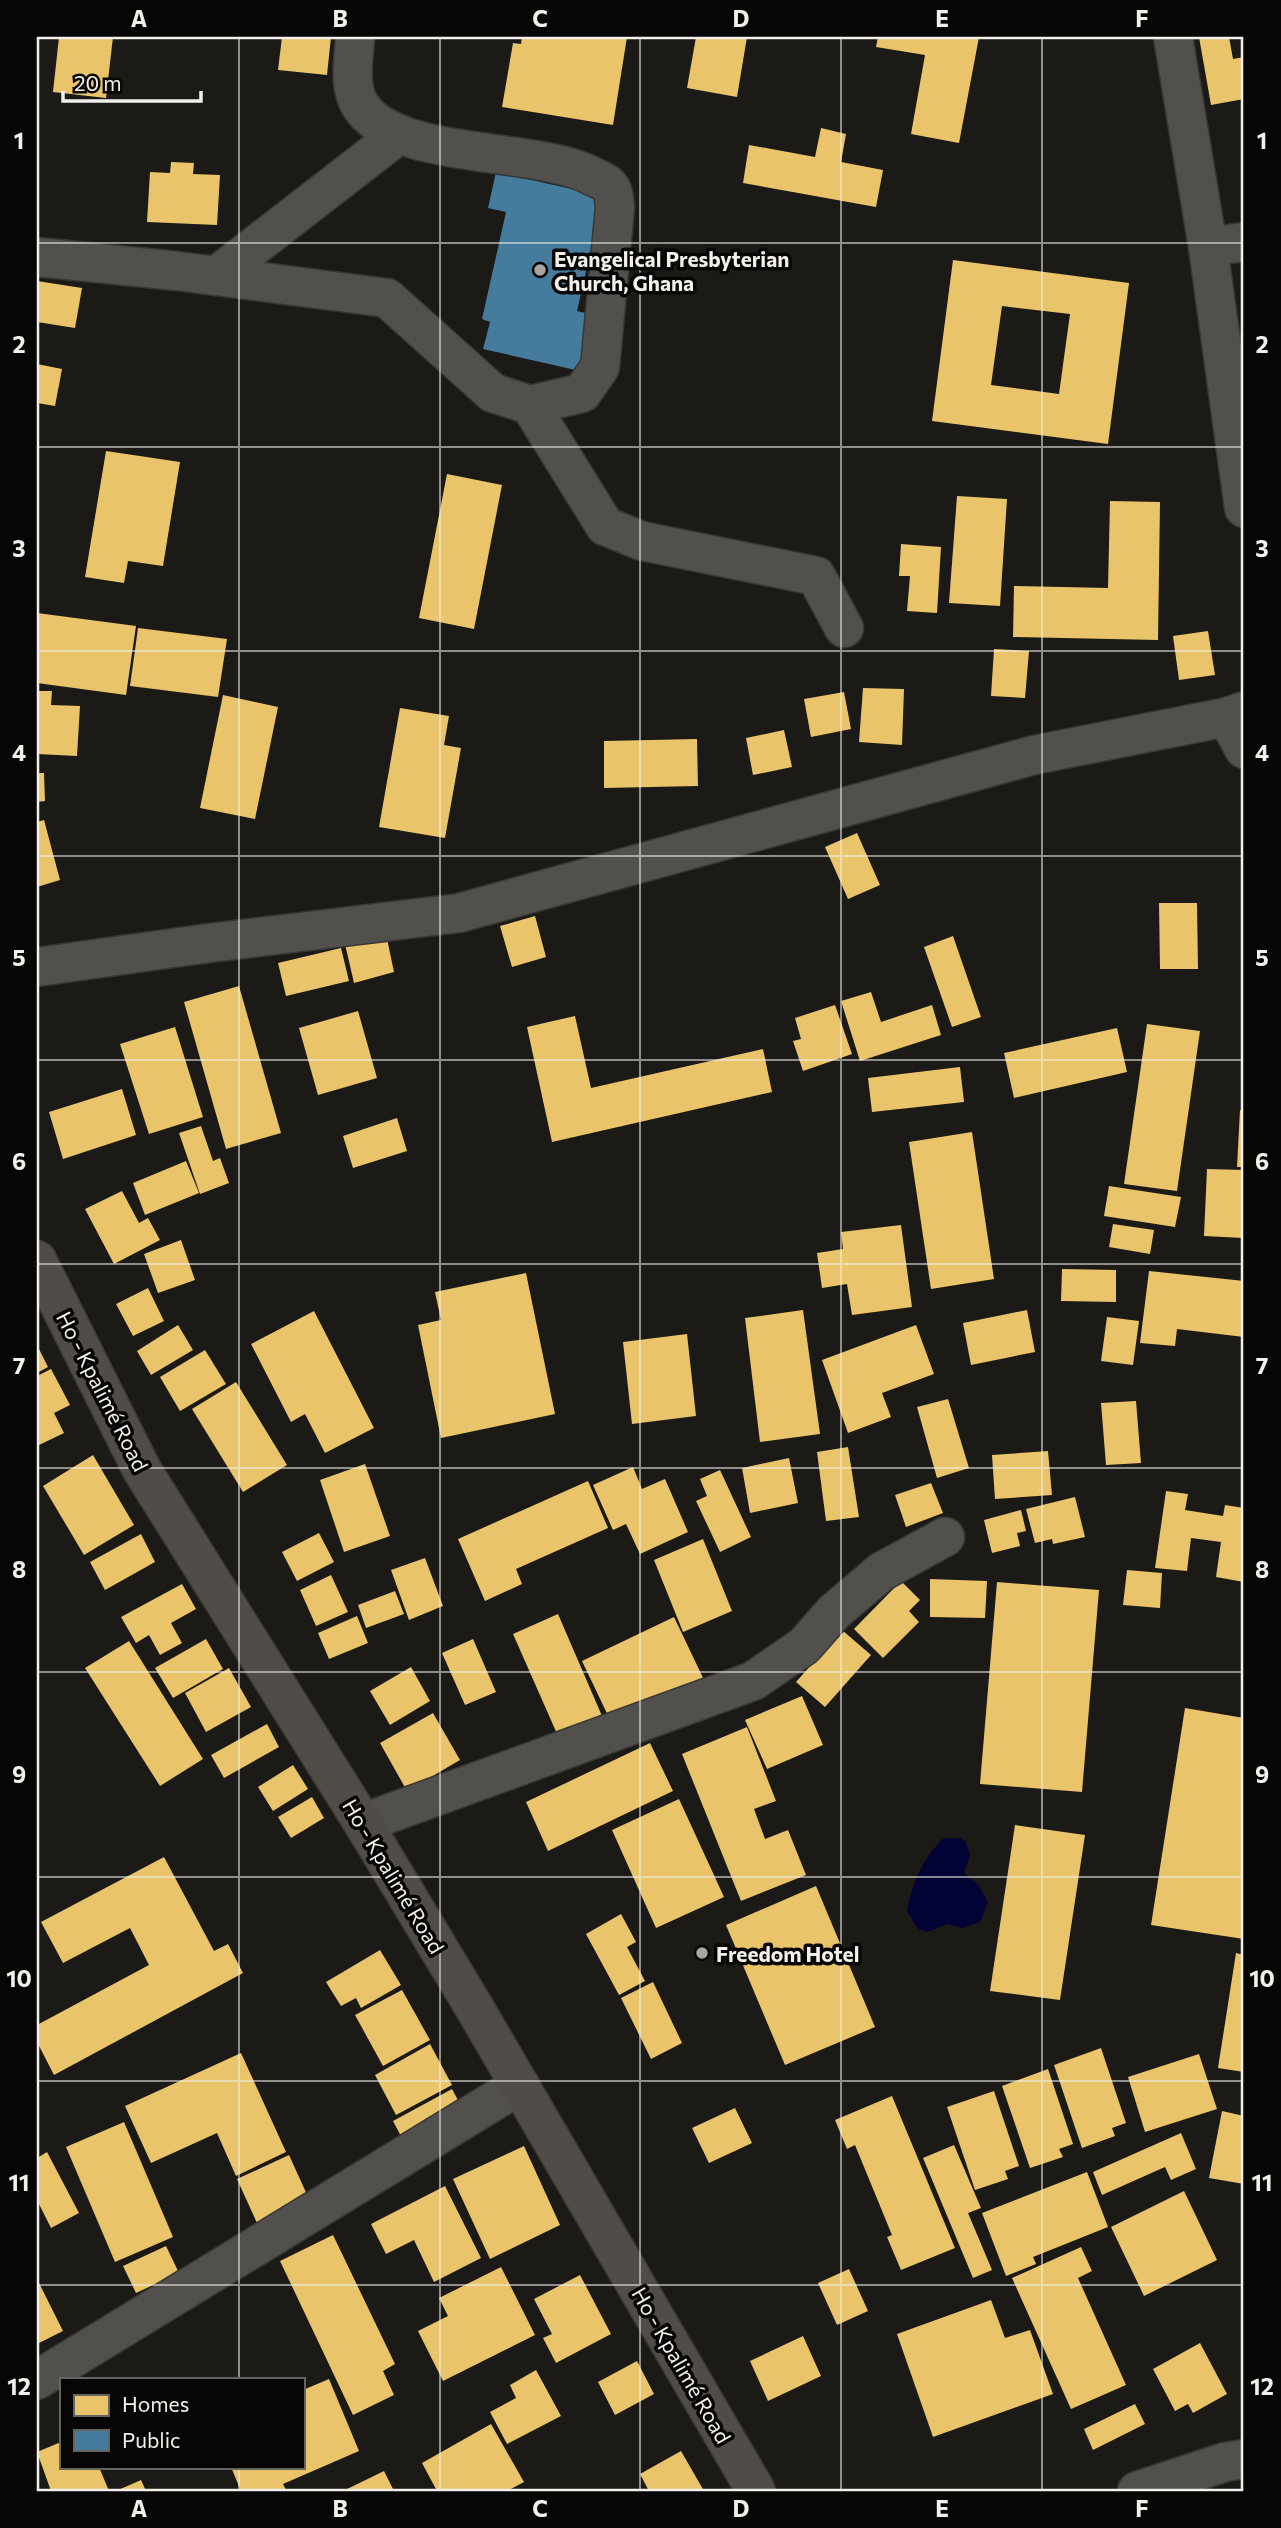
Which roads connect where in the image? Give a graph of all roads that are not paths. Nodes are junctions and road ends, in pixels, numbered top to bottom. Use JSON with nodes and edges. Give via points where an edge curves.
{"nodes":[{"id":1,"x":355,"y":37,"type":"edge"},
{"id":2,"x":1172,"y":37,"type":"edge"},
{"id":3,"x":398,"y":135,"type":"junction"},
{"id":4,"x":1226,"y":244,"type":"edge"},
{"id":5,"x":37,"y":257,"type":"edge"},
{"id":6,"x":216,"y":276,"type":"junction"},
{"id":7,"x":530,"y":405,"type":"junction"},
{"id":8,"x":1244,"y":508,"type":"edge"},
{"id":9,"x":844,"y":628,"type":"dead end"},
{"id":10,"x":1238,"y":726,"type":"edge"},
{"id":11,"x":37,"y":967,"type":"edge"},
{"id":12,"x":37,"y":1260,"type":"edge"},
{"id":13,"x":945,"y":1536,"type":"dead end"},
{"id":14,"x":363,"y":1823,"type":"junction"},
{"id":15,"x":520,"y":2085,"type":"junction"},
{"id":16,"x":37,"y":2380,"type":"edge"},
{"id":17,"x":1244,"y":2459,"type":"edge"},
{"id":18,"x":747,"y":2487,"type":"edge"},
{"id":19,"x":1137,"y":2491,"type":"edge"}],
"edges":[{"from":1,"to":3,"type":"street","via":[[353,86],[360,106]]},
{"from":2,"to":4,"type":"street"},
{"from":3,"to":6,"type":"street"},
{"from":3,"to":7,"type":"street","via":[[582,171],[608,184],[613,193],[600,366],[582,393]]},
{"from":4,"to":8,"type":"street"},
{"from":5,"to":6,"type":"street"},
{"from":6,"to":7,"type":"street","via":[[387,298],[493,393]]},
{"from":7,"to":9,"type":"street","via":[[605,526],[642,541],[816,576]]},
{"from":10,"to":11,"type":"street","via":[[1034,755],[459,913]]},
{"from":12,"to":14,"type":"main road","name":"Ho - Kpalimé Road","via":[[142,1470]]},
{"from":13,"to":14,"type":"street","via":[[881,1572],[834,1612],[804,1646],[753,1681]]},
{"from":14,"to":15,"type":"main road","name":"Ho - Kpalimé Road"},
{"from":15,"to":16,"type":"street"},
{"from":15,"to":18,"type":"main road","name":"Ho - Kpalimé Road"},
{"from":17,"to":19,"type":"street"}]}
